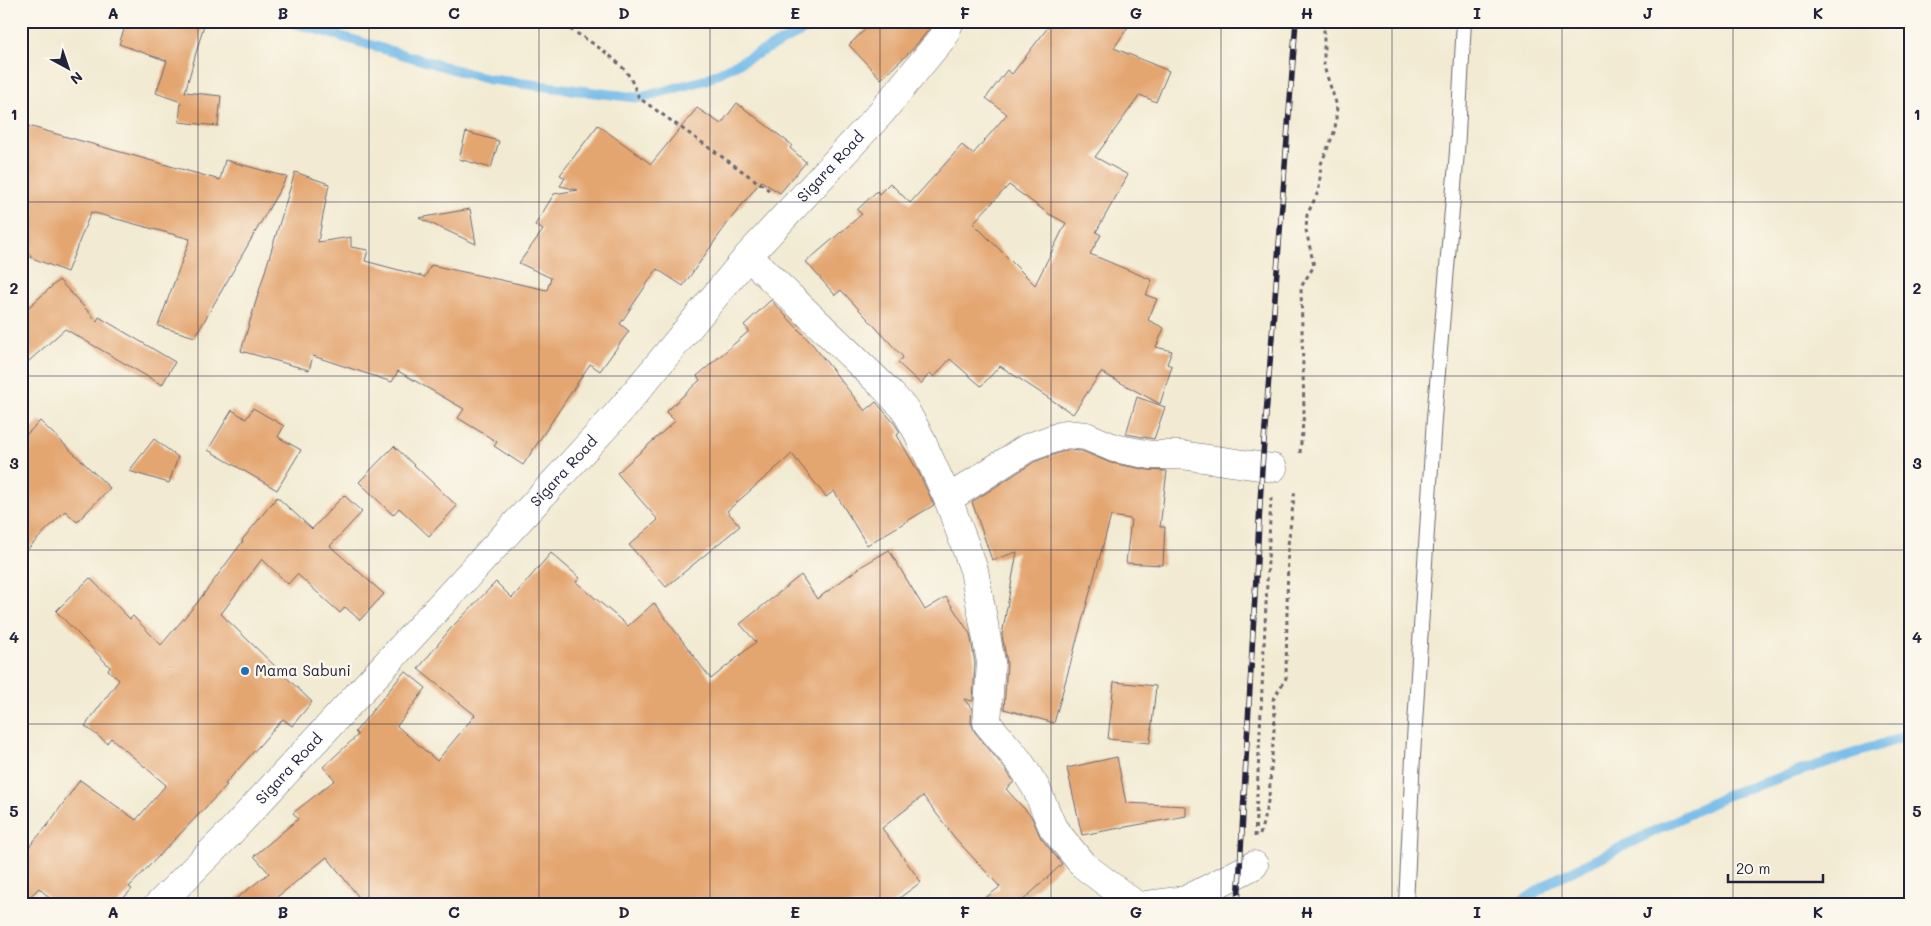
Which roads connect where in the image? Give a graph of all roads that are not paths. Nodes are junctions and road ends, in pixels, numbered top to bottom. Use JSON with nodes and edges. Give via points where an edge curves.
{"nodes":[{"id":1,"x":950,"y":21,"type":"edge"},
{"id":2,"x":1464,"y":21,"type":"edge"},
{"id":3,"x":748,"y":256,"type":"junction"},
{"id":4,"x":1285,"y":468,"type":"road end"},
{"id":5,"x":948,"y":499,"type":"junction"},
{"id":6,"x":1254,"y":865,"type":"road end"},
{"id":7,"x":158,"y":905,"type":"edge"},
{"id":8,"x":1136,"y":905,"type":"edge"},
{"id":9,"x":1147,"y":905,"type":"edge"},
{"id":10,"x":1406,"y":905,"type":"edge"}],
"edges":[{"from":1,"to":3,"type":"street","name":"Sigara Road","via":[[944,36],[879,115]]},
{"from":2,"to":10,"type":"lane","via":[[1457,152],[1434,418]]},
{"from":3,"to":5,"type":"street","via":[[904,408]]},
{"from":3,"to":7,"type":"street","name":"Sigara Road","via":[[619,412],[228,835]]},
{"from":4,"to":5,"type":"street","via":[[1181,455],[1151,455],[1114,448],[1086,436],[1066,434],[1027,448]]},
{"from":5,"to":8,"type":"street","via":[[974,570],[988,642],[991,662],[986,723],[1019,761],[1036,788],[1053,828],[1083,865]]},
{"from":6,"to":9,"type":"street","via":[[1186,900]]}]}
